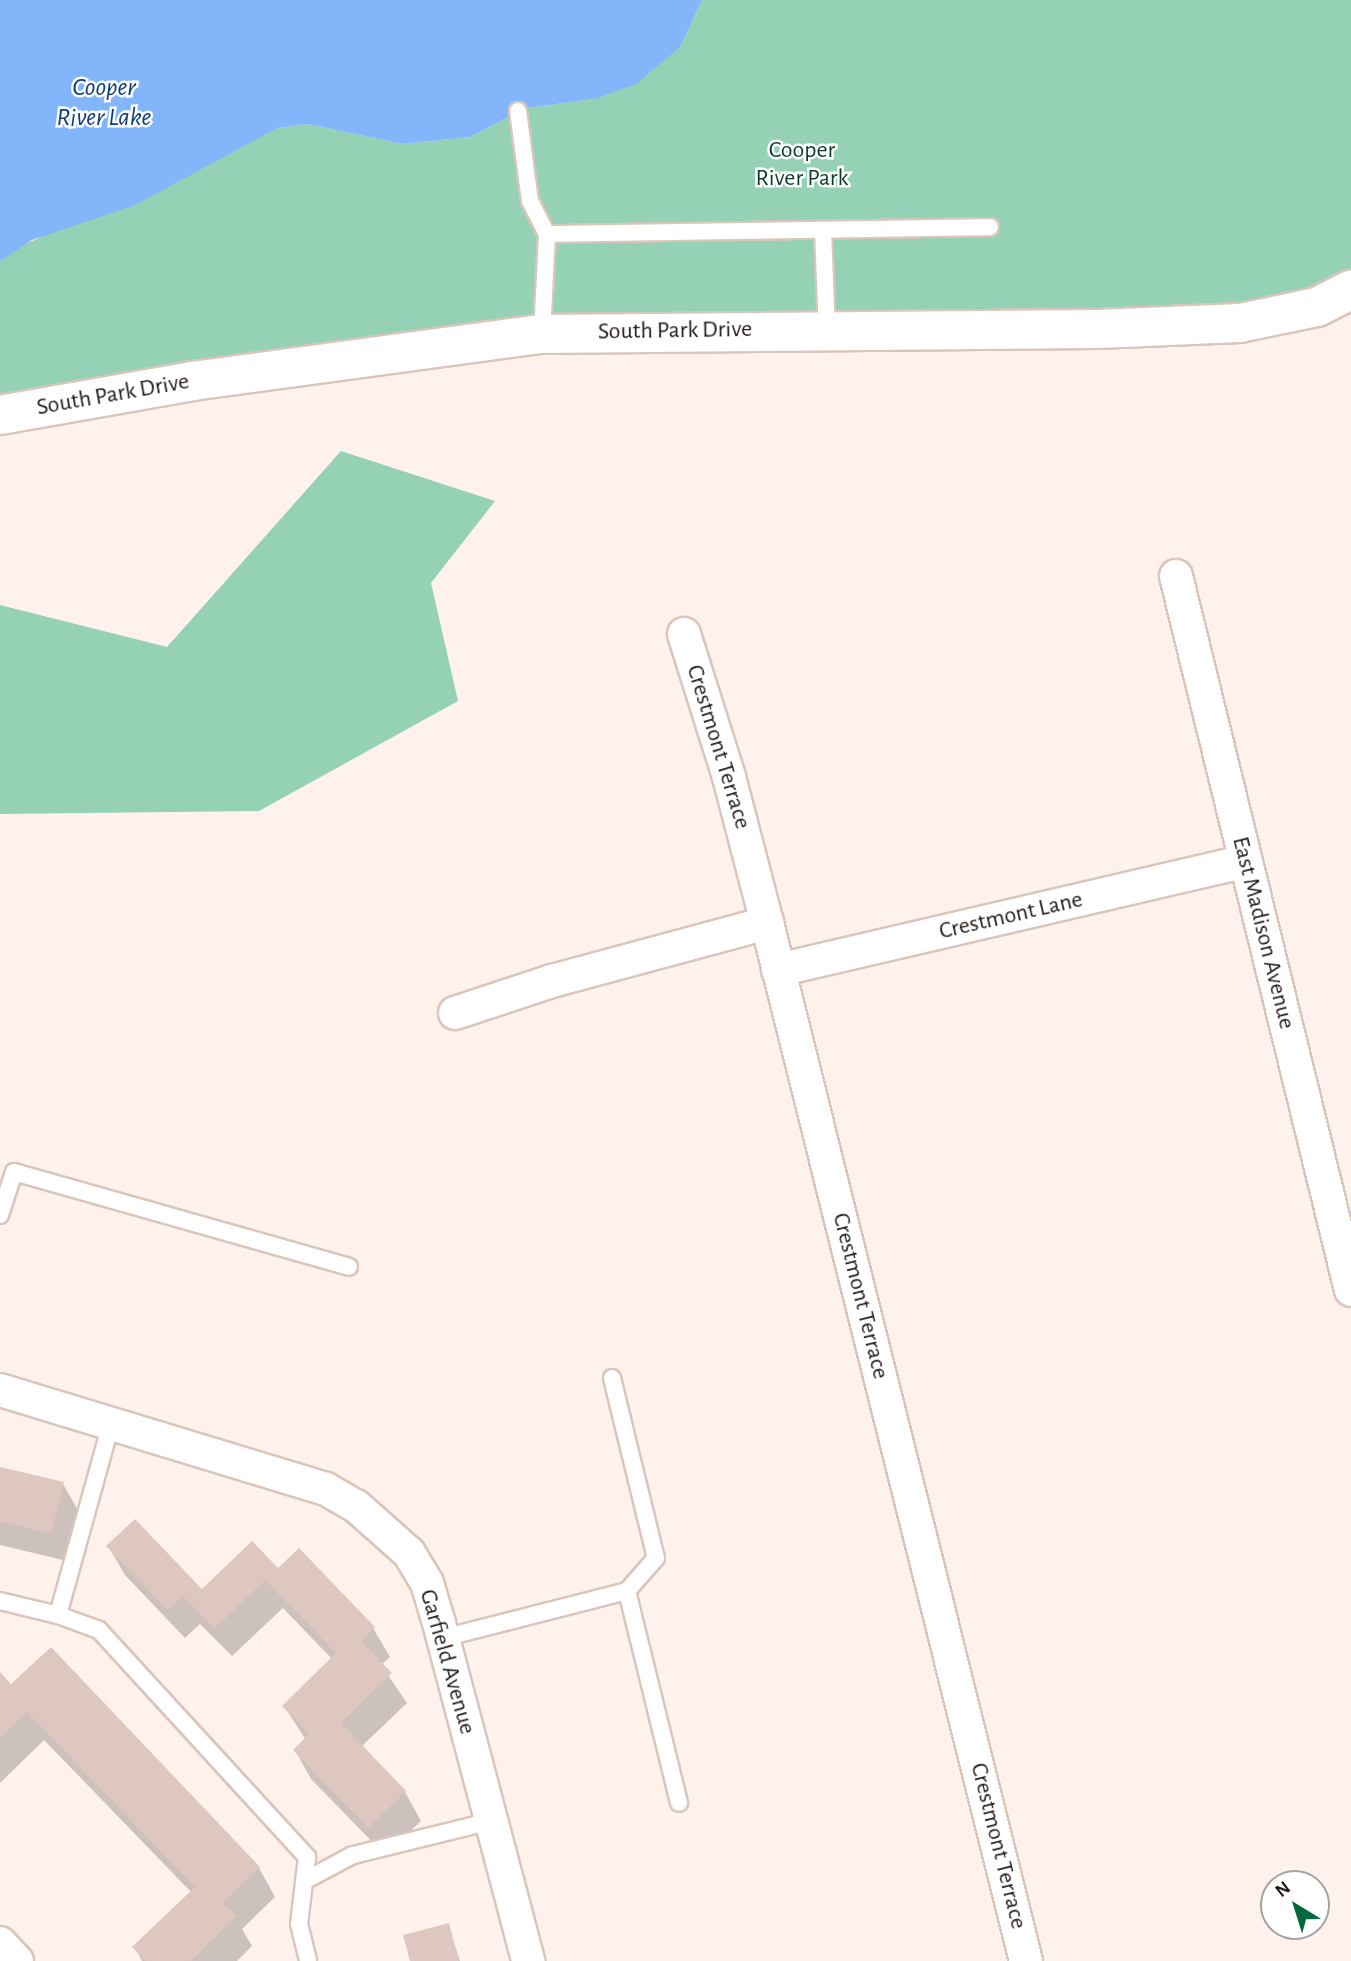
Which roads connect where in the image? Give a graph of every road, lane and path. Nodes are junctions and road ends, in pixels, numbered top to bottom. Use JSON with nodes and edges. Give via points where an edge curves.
{"nodes":[{"id":1,"x":518,"y":111,"type":"dead end"},
{"id":2,"x":989,"y":227,"type":"dead end"},
{"id":3,"x":823,"y":231,"type":"junction"},
{"id":4,"x":547,"y":234,"type":"junction"},
{"id":5,"x":1351,"y":290,"type":"edge"},
{"id":6,"x":827,"y":329,"type":"junction"},
{"id":7,"x":542,"y":334,"type":"junction"},
{"id":8,"x":0,"y":415,"type":"edge"},
{"id":9,"x":1176,"y":576,"type":"dead end"},
{"id":10,"x":684,"y":634,"type":"dead end"},
{"id":11,"x":1245,"y":862,"type":"junction"},
{"id":12,"x":767,"y":923,"type":"junction"},
{"id":13,"x":778,"y":970,"type":"junction"},
{"id":14,"x":455,"y":1013,"type":"dead end"},
{"id":15,"x":7,"y":1170,"type":"edge"},
{"id":16,"x":0,"y":1215,"type":"edge"},
{"id":17,"x":349,"y":1267,"type":"dead end"},
{"id":18,"x":1351,"y":1290,"type":"edge"},
{"id":19,"x":612,"y":1378,"type":"dead end"},
{"id":20,"x":0,"y":1390,"type":"edge"},
{"id":21,"x":111,"y":1424,"type":"junction"},
{"id":22,"x":627,"y":1591,"type":"junction"},
{"id":23,"x":0,"y":1601,"type":"edge"},
{"id":24,"x":58,"y":1615,"type":"junction"},
{"id":25,"x":443,"y":1639,"type":"junction"},
{"id":26,"x":679,"y":1803,"type":"dead end"},
{"id":27,"x":491,"y":1821,"type":"junction"},
{"id":28,"x":304,"y":1881,"type":"junction"},
{"id":29,"x":0,"y":1943,"type":"edge"},
{"id":30,"x":17,"y":1961,"type":"edge"},
{"id":31,"x":308,"y":1961,"type":"edge"},
{"id":32,"x":528,"y":1961,"type":"edge"},
{"id":33,"x":1026,"y":1961,"type":"edge"}],
"edges":[{"from":1,"to":4,"type":"lane","via":[[530,201]]},
{"from":2,"to":3,"type":"lane"},
{"from":3,"to":4,"type":"lane"},
{"from":3,"to":6,"type":"lane"},
{"from":4,"to":7,"type":"lane"},
{"from":5,"to":6,"type":"street","name":"South Park Drive","via":[[1317,307],[1240,323],[1098,329]]},
{"from":6,"to":7,"type":"street","name":"South Park Drive"},
{"from":7,"to":8,"type":"street","name":"South Park Drive","via":[[193,381]]},
{"from":9,"to":11,"type":"street","name":"East Madison Avenue"},
{"from":10,"to":12,"type":"street","name":"Crestmont Terrace","via":[[729,777]]},
{"from":11,"to":13,"type":"street","name":"Crestmont Lane"},
{"from":11,"to":18,"type":"street","name":"East Madison Avenue"},
{"from":12,"to":13,"type":"street","name":"Crestmont Terrace"},
{"from":12,"to":14,"type":"street","via":[[552,981]]},
{"from":13,"to":33,"type":"street","name":"Crestmont Terrace"},
{"from":15,"to":16,"type":"lane"},
{"from":15,"to":17,"type":"lane"},
{"from":19,"to":22,"type":"lane","via":[[656,1558]]},
{"from":20,"to":21,"type":"street","name":"Garfield Avenue"},
{"from":21,"to":24,"type":"lane"},
{"from":21,"to":25,"type":"street","name":"Garfield Avenue","via":[[326,1489],[356,1506],[409,1553],[427,1583]]},
{"from":22,"to":25,"type":"lane"},
{"from":22,"to":26,"type":"lane"},
{"from":23,"to":24,"type":"lane"},
{"from":24,"to":28,"type":"lane","via":[[99,1630],[307,1857]]},
{"from":25,"to":27,"type":"street","name":"Garfield Avenue"},
{"from":27,"to":28,"type":"lane","via":[[354,1854]]},
{"from":27,"to":32,"type":"street","name":"Garfield Avenue"},
{"from":28,"to":31,"type":"lane","via":[[299,1924]]},
{"from":29,"to":30,"type":"street"}]}
